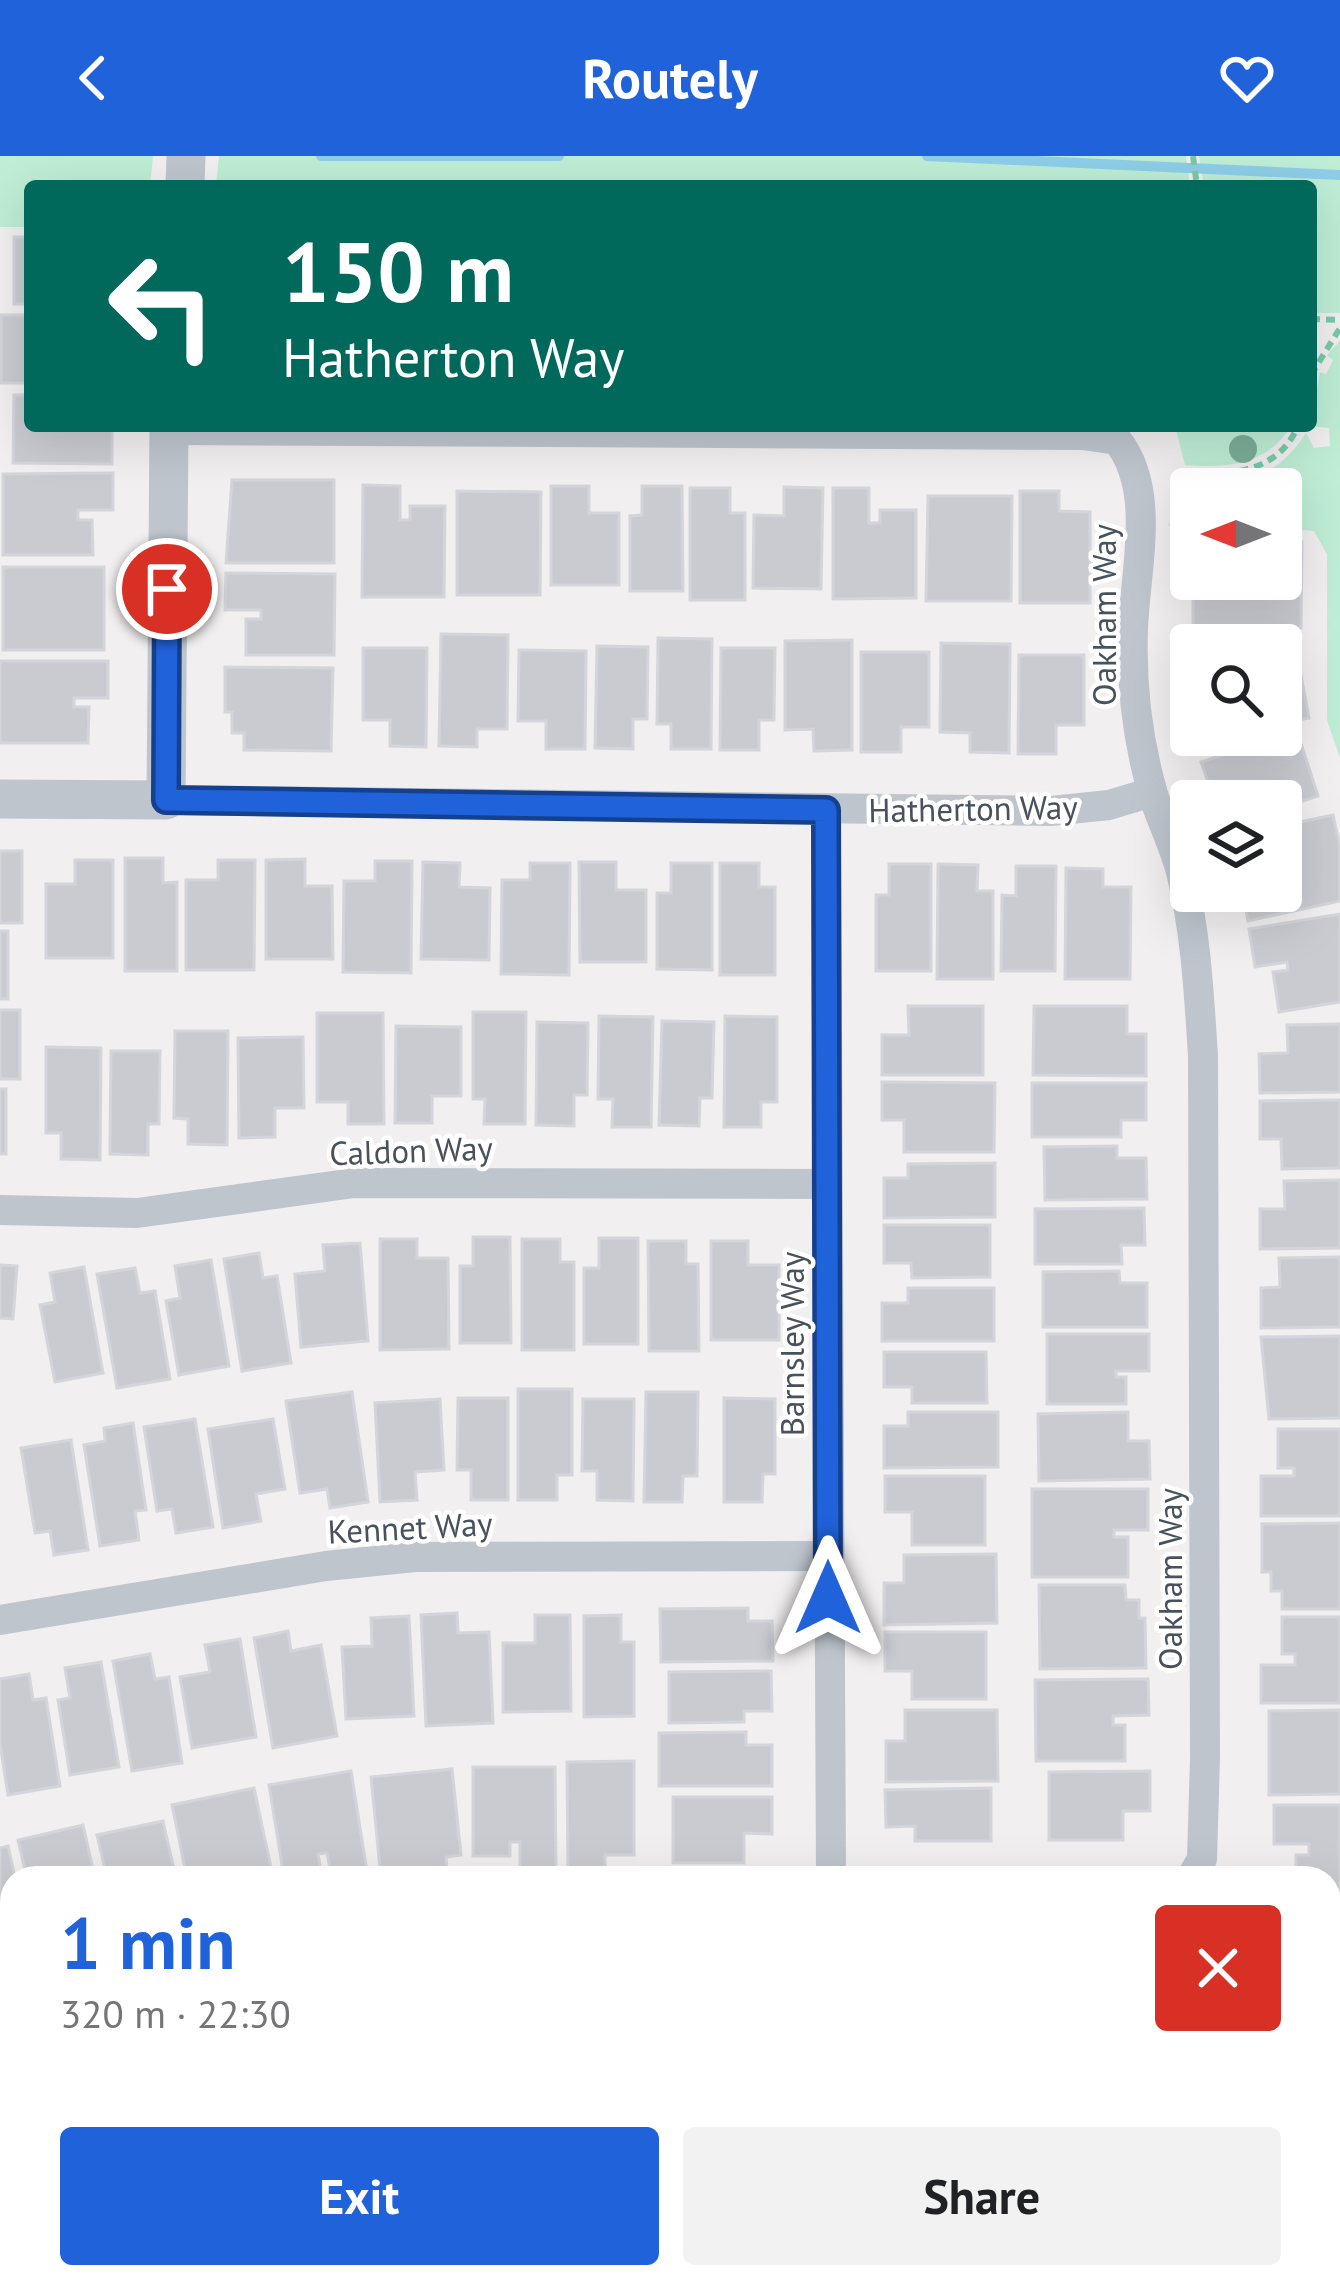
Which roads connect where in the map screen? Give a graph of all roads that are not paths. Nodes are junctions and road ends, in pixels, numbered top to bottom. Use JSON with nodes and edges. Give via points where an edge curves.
{"nodes":[{"id":1,"x":169,"y":432,"type":"edge"},
{"id":2,"x":678,"y":432,"type":"edge"},
{"id":3,"x":1152,"y":792,"type":"junction"},
{"id":4,"x":0,"y":800,"type":"edge"},
{"id":5,"x":166,"y":800,"type":"junction"},
{"id":6,"x":826,"y":810,"type":"junction"},
{"id":7,"x":826,"y":1184,"type":"junction"},
{"id":8,"x":0,"y":1210,"type":"edge"},
{"id":9,"x":828,"y":1556,"type":"junction"},
{"id":10,"x":0,"y":1620,"type":"edge"},
{"id":11,"x":831,"y":1866,"type":"edge"},
{"id":12,"x":1198,"y":1866,"type":"edge"}],
"edges":[{"from":1,"to":5,"type":"street"},
{"from":2,"to":3,"type":"street","name":"Oakham Way","via":[[1117,440],[1138,488],[1133,632]]},
{"from":3,"to":6,"type":"street","name":"Hatherton Way","via":[[1051,811]]},
{"from":3,"to":12,"type":"street","name":"Oakham Way","via":[[1181,872],[1203,1056],[1205,1758]]},
{"from":4,"to":5,"type":"street","name":"Hatherton Way"},
{"from":5,"to":6,"type":"street","name":"Hatherton Way"},
{"from":6,"to":7,"type":"street","name":"Barnsley Way"},
{"from":7,"to":8,"type":"street","name":"Caldon Way","via":[[354,1183],[137,1214]]},
{"from":7,"to":9,"type":"street","name":"Barnsley Way"},
{"from":9,"to":10,"type":"street","name":"Kennet Way","via":[[415,1557]]},
{"from":9,"to":11,"type":"street","name":"Barnsley Way"}]}
